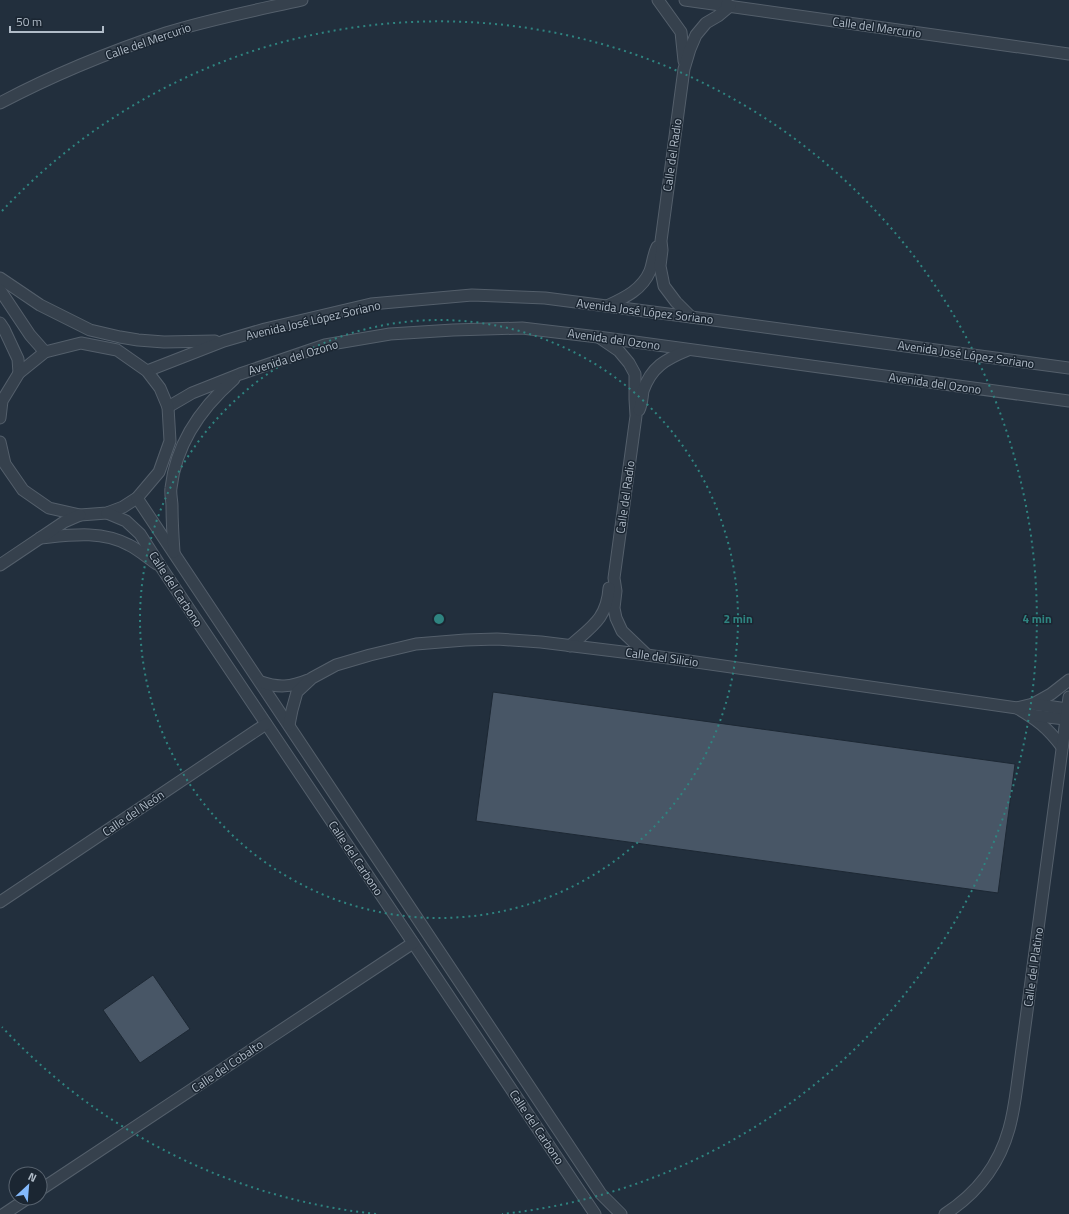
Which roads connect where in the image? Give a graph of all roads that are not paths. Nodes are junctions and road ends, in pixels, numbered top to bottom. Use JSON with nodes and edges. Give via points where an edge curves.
{"nodes":[{"id":1,"x":302,"y":0,"type":"edge"},
{"id":2,"x":658,"y":0,"type":"edge"},
{"id":3,"x":685,"y":0,"type":"edge"},
{"id":4,"x":727,"y":3,"type":"edge"},
{"id":5,"x":1069,"y":54,"type":"edge"},
{"id":6,"x":684,"y":69,"type":"junction"},
{"id":7,"x":0,"y":103,"type":"edge"},
{"id":8,"x":660,"y":241,"type":"junction"},
{"id":9,"x":0,"y":278,"type":"edge"},
{"id":10,"x":0,"y":290,"type":"edge"},
{"id":11,"x":607,"y":306,"type":"junction"},
{"id":12,"x":691,"y":317,"type":"junction"},
{"id":13,"x":0,"y":323,"type":"edge"},
{"id":14,"x":598,"y":337,"type":"junction"},
{"id":15,"x":224,"y":341,"type":"junction"},
{"id":16,"x":689,"y":350,"type":"junction"},
{"id":17,"x":45,"y":352,"type":"junction"},
{"id":18,"x":1069,"y":368,"type":"edge"},
{"id":19,"x":148,"y":371,"type":"junction"},
{"id":20,"x":19,"y":373,"type":"junction"},
{"id":21,"x":240,"y":374,"type":"junction"},
{"id":22,"x":1069,"y":401,"type":"edge"},
{"id":23,"x":1,"y":402,"type":"edge"},
{"id":24,"x":168,"y":407,"type":"junction"},
{"id":25,"x":636,"y":416,"type":"junction"},
{"id":26,"x":0,"y":418,"type":"edge"},
{"id":27,"x":0,"y":442,"type":"edge"},
{"id":28,"x":137,"y":498,"type":"junction"},
{"id":29,"x":107,"y":513,"type":"junction"},
{"id":30,"x":80,"y":515,"type":"junction"},
{"id":31,"x":40,"y":538,"type":"junction"},
{"id":32,"x":174,"y":552,"type":"junction"},
{"id":33,"x":0,"y":565,"type":"edge"},
{"id":34,"x":161,"y":567,"type":"junction"},
{"id":35,"x":614,"y":578,"type":"junction"},
{"id":36,"x":570,"y":646,"type":"junction"},
{"id":37,"x":647,"y":655,"type":"junction"},
{"id":38,"x":312,"y":678,"type":"junction"},
{"id":39,"x":1069,"y":680,"type":"edge"},
{"id":40,"x":261,"y":682,"type":"junction"},
{"id":41,"x":1069,"y":697,"type":"edge"},
{"id":42,"x":1030,"y":709,"type":"junction"},
{"id":43,"x":1066,"y":714,"type":"junction"},
{"id":44,"x":266,"y":724,"type":"junction"},
{"id":45,"x":290,"y":725,"type":"junction"},
{"id":46,"x":1062,"y":747,"type":"junction"},
{"id":47,"x":0,"y":902,"type":"edge"},
{"id":48,"x":413,"y":943,"type":"junction"},
{"id":49,"x":48,"y":1185,"type":"edge"},
{"id":50,"x":16,"y":1206,"type":"edge"},
{"id":51,"x":4,"y":1214,"type":"edge"},
{"id":52,"x":596,"y":1214,"type":"edge"},
{"id":53,"x":621,"y":1214,"type":"edge"},
{"id":54,"x":945,"y":1214,"type":"edge"}],
"edges":[{"from":1,"to":7,"type":"street","name":"Calle del Mercurio","via":[[167,33],[91,61]]},
{"from":2,"to":6,"type":"street","name":"Calle del Radio","via":[[681,32]]},
{"from":3,"to":4,"type":"street","name":"Calle del Mercurio"},
{"from":4,"to":5,"type":"street","name":"Calle del Mercurio"},
{"from":4,"to":6,"type":"street","name":"Calle del Radio","via":[[696,35]]},
{"from":6,"to":8,"type":"street","name":"Calle del Radio"},
{"from":8,"to":11,"type":"street","name":"Calle del Radio","via":[[644,282],[634,292]]},
{"from":8,"to":12,"type":"street","name":"Calle del Radio","via":[[660,266],[664,286]]},
{"from":9,"to":15,"type":"street","name":"Avenida José López Soriano","via":[[40,305],[90,330],[138,340]]},
{"from":10,"to":17,"type":"street","via":[[30,335]]},
{"from":11,"to":12,"type":"street","name":"Avenida José López Soriano"},
{"from":11,"to":15,"type":"street","name":"Avenida José López Soriano","via":[[544,298],[472,295],[371,304]]},
{"from":12,"to":18,"type":"street","name":"Avenida José López Soriano"},
{"from":13,"to":20,"type":"street","via":[[18,359]]},
{"from":14,"to":16,"type":"street","name":"Avenida del Ozono"},
{"from":14,"to":21,"type":"street","name":"Avenida del Ozono","via":[[522,328],[390,334],[325,345]]},
{"from":14,"to":25,"type":"street","name":"Calle del Radio","via":[[619,351],[635,374]]},
{"from":15,"to":19,"type":"street","name":"Avenida José López Soriano"},
{"from":16,"to":22,"type":"street","name":"Avenida del Ozono"},
{"from":16,"to":25,"type":"street","name":"Calle del Radio","via":[[670,357],[649,376]]},
{"from":17,"to":19,"type":"street","via":[[80,343],[117,350]]},
{"from":17,"to":20,"type":"street"},
{"from":19,"to":24,"type":"street","via":[[160,388]]},
{"from":20,"to":23,"type":"street"},
{"from":21,"to":24,"type":"street","name":"Avenida del Ozono","via":[[192,393]]},
{"from":21,"to":32,"type":"street","name":"Calle del Carbono","via":[[200,413],[186,437],[171,488]]},
{"from":23,"to":26,"type":"street"},
{"from":24,"to":28,"type":"street","via":[[170,441],[162,466]]},
{"from":25,"to":35,"type":"street","name":"Calle del Radio"},
{"from":27,"to":30,"type":"street","via":[[5,464],[23,490],[49,508]]},
{"from":28,"to":29,"type":"street"},
{"from":28,"to":32,"type":"street","name":"Calle del Carbono"},
{"from":29,"to":30,"type":"street"},
{"from":29,"to":34,"type":"street","name":"Calle del Carbono","via":[[126,521],[140,534]]},
{"from":30,"to":31,"type":"street"},
{"from":31,"to":33,"type":"street"},
{"from":31,"to":34,"type":"street","via":[[84,534],[106,536],[128,544]]},
{"from":32,"to":40,"type":"street","name":"Calle del Carbono"},
{"from":34,"to":44,"type":"street","name":"Calle del Carbono"},
{"from":35,"to":36,"type":"street","name":"Calle del Radio","via":[[601,618]]},
{"from":35,"to":37,"type":"street","name":"Calle del Radio","via":[[616,618],[622,631]]},
{"from":36,"to":37,"type":"street","name":"Calle del Silicio"},
{"from":36,"to":38,"type":"street","name":"Calle del Silicio","via":[[497,639],[416,644],[336,665]]},
{"from":37,"to":42,"type":"street","name":"Calle del Silicio"},
{"from":38,"to":40,"type":"street","name":"Calle del Silicio","via":[[286,686]]},
{"from":38,"to":45,"type":"street","name":"Calle del Silicio","via":[[298,692]]},
{"from":39,"to":42,"type":"street","name":"Calle del Silicio"},
{"from":40,"to":45,"type":"street","name":"Calle del Carbono"},
{"from":41,"to":43,"type":"street","name":"Calle del Platino"},
{"from":42,"to":43,"type":"street","name":"Calle del Silicio"},
{"from":42,"to":46,"type":"street"},
{"from":43,"to":46,"type":"street","name":"Calle del Platino"},
{"from":44,"to":47,"type":"street","name":"Calle del Neón"},
{"from":44,"to":48,"type":"street","name":"Calle del Carbono"},
{"from":45,"to":53,"type":"street","name":"Calle del Carbono","via":[[601,1194]]},
{"from":46,"to":54,"type":"street","name":"Calle del Platino","via":[[1009,1129],[998,1158],[982,1182]]},
{"from":48,"to":49,"type":"street","name":"Calle del Cobalto"},
{"from":48,"to":52,"type":"street","name":"Calle del Carbono"},
{"from":50,"to":51,"type":"street"}]}
